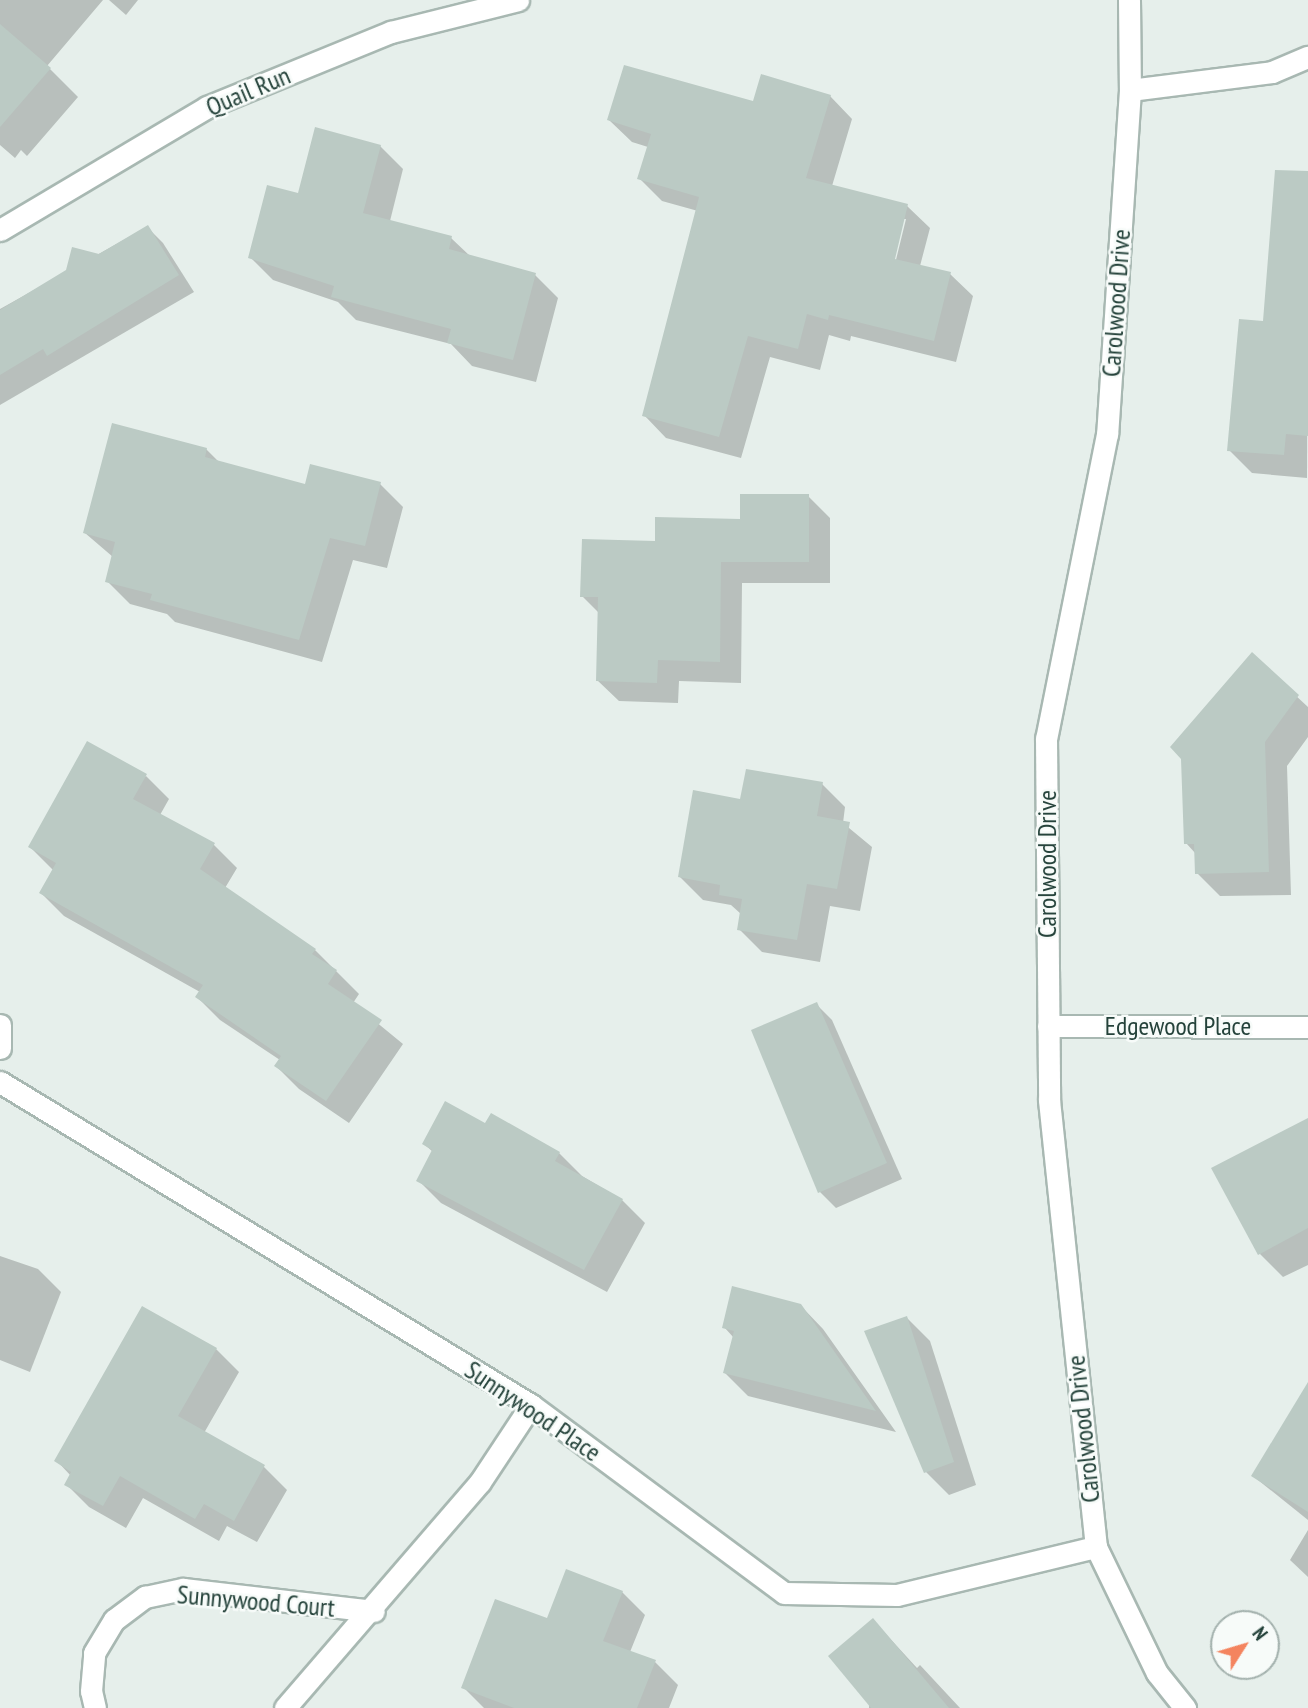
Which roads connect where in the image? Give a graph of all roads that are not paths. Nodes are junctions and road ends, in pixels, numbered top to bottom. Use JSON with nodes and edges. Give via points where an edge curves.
{"nodes":[{"id":1,"x":518,"y":0,"type":"edge"},
{"id":2,"x":1129,"y":0,"type":"edge"},
{"id":3,"x":1308,"y":57,"type":"edge"},
{"id":4,"x":1130,"y":90,"type":"junction"},
{"id":5,"x":0,"y":230,"type":"edge"},
{"id":6,"x":0,"y":1025,"type":"edge"},
{"id":7,"x":1048,"y":1026,"type":"junction"},
{"id":8,"x":1308,"y":1027,"type":"edge"},
{"id":9,"x":0,"y":1048,"type":"edge"},
{"id":10,"x":0,"y":1082,"type":"edge"},
{"id":11,"x":531,"y":1405,"type":"junction"},
{"id":12,"x":1096,"y":1547,"type":"junction"},
{"id":13,"x":373,"y":1611,"type":"junction"},
{"id":14,"x":96,"y":1708,"type":"edge"},
{"id":15,"x":285,"y":1708,"type":"edge"},
{"id":16,"x":1185,"y":1708,"type":"edge"}],
"edges":[{"from":1,"to":5,"type":"street","name":"Quail Run","via":[[391,32],[207,107]]},
{"from":2,"to":4,"type":"street","name":"Carolwood Drive"},
{"from":3,"to":4,"type":"street","via":[[1272,72]]},
{"from":4,"to":7,"type":"street","name":"Carolwood Drive","via":[[1107,434],[1046,738]]},
{"from":6,"to":9,"type":"street"},
{"from":7,"to":8,"type":"street","name":"Edgewood Place"},
{"from":7,"to":12,"type":"street","name":"Carolwood Drive","via":[[1049,1100]]},
{"from":10,"to":11,"type":"street","name":"Sunnywood Place"},
{"from":11,"to":12,"type":"street","name":"Sunnywood Place","via":[[784,1593],[897,1595]]},
{"from":11,"to":13,"type":"street","name":"Sunnywood Court","via":[[480,1482]]},
{"from":12,"to":16,"type":"street","name":"Carolwood Drive","via":[[1157,1673]]},
{"from":13,"to":14,"type":"street","name":"Sunnywood Court","via":[[183,1589],[145,1597],[114,1620],[94,1653],[91,1692]]},
{"from":13,"to":15,"type":"street","name":"Sunnywood Court"}]}
